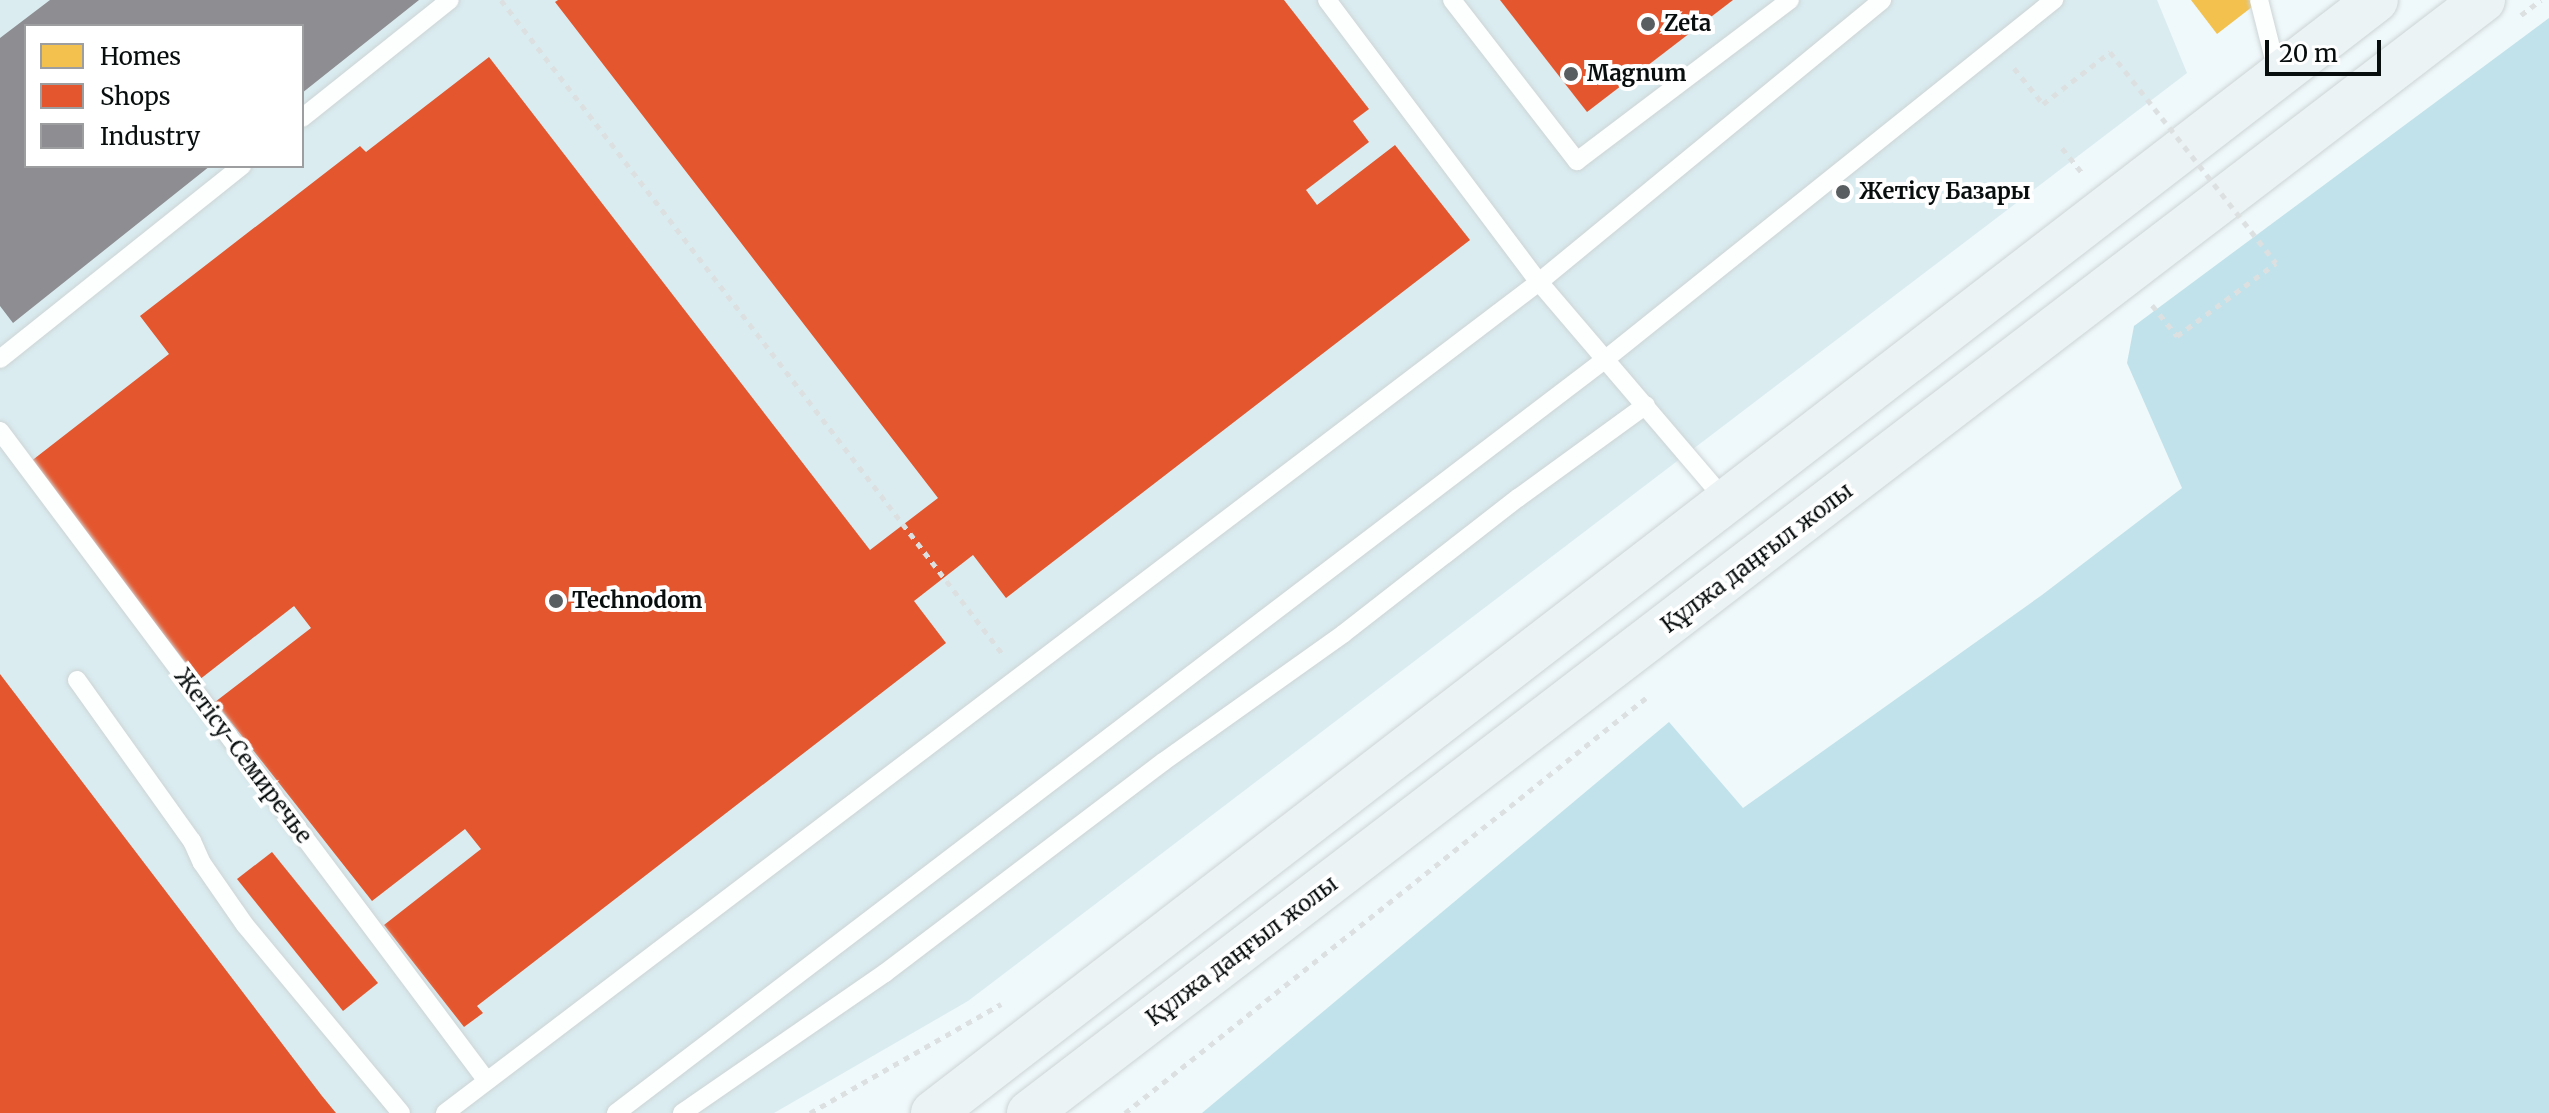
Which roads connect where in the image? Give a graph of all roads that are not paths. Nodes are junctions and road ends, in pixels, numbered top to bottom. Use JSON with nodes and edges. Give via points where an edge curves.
{"nodes":[{"id":1,"x":450,"y":0,"type":"edge"},
{"id":2,"x":1327,"y":0,"type":"edge"},
{"id":3,"x":1452,"y":0,"type":"edge"},
{"id":4,"x":1790,"y":0,"type":"edge"},
{"id":5,"x":1882,"y":0,"type":"edge"},
{"id":6,"x":2054,"y":0,"type":"edge"},
{"id":7,"x":2259,"y":0,"type":"edge"},
{"id":8,"x":2376,"y":0,"type":"edge"},
{"id":9,"x":2483,"y":0,"type":"edge"},
{"id":10,"x":2278,"y":75,"type":"junction"},
{"id":11,"x":304,"y":116,"type":"edge"},
{"id":12,"x":239,"y":168,"type":"edge"},
{"id":13,"x":1539,"y":282,"type":"junction"},
{"id":14,"x":1607,"y":358,"type":"junction"},
{"id":15,"x":0,"y":359,"type":"edge"},
{"id":16,"x":1646,"y":405,"type":"junction"},
{"id":17,"x":0,"y":431,"type":"edge"},
{"id":18,"x":1725,"y":500,"type":"junction"},
{"id":19,"x":77,"y":680,"type":"dead end"},
{"id":20,"x":487,"y":1081,"type":"junction"},
{"id":21,"x":401,"y":1113,"type":"edge"},
{"id":22,"x":445,"y":1113,"type":"edge"},
{"id":23,"x":616,"y":1113,"type":"edge"},
{"id":24,"x":682,"y":1113,"type":"edge"},
{"id":25,"x":933,"y":1113,"type":"edge"},
{"id":26,"x":1029,"y":1113,"type":"edge"}],
"edges":[{"from":1,"to":11,"type":"lane"},
{"from":2,"to":13,"type":"lane"},
{"from":3,"to":4,"type":"lane","via":[[1577,161]]},
{"from":5,"to":13,"type":"lane"},
{"from":6,"to":14,"type":"lane"},
{"from":7,"to":10,"type":"lane"},
{"from":8,"to":10,"type":"main road"},
{"from":9,"to":26,"type":"main road","name":"Құлжа даңғыл жолы"},
{"from":10,"to":18,"type":"main road"},
{"from":12,"to":15,"type":"lane"},
{"from":13,"to":14,"type":"lane"},
{"from":13,"to":20,"type":"lane"},
{"from":14,"to":16,"type":"lane"},
{"from":14,"to":23,"type":"lane"},
{"from":16,"to":18,"type":"lane"},
{"from":16,"to":24,"type":"lane","via":[[885,973]]},
{"from":17,"to":20,"type":"lane","name":"Жетісу-Семиречье"},
{"from":18,"to":25,"type":"main road"},
{"from":19,"to":21,"type":"lane","via":[[245,925]]},
{"from":20,"to":22,"type":"lane"}]}
